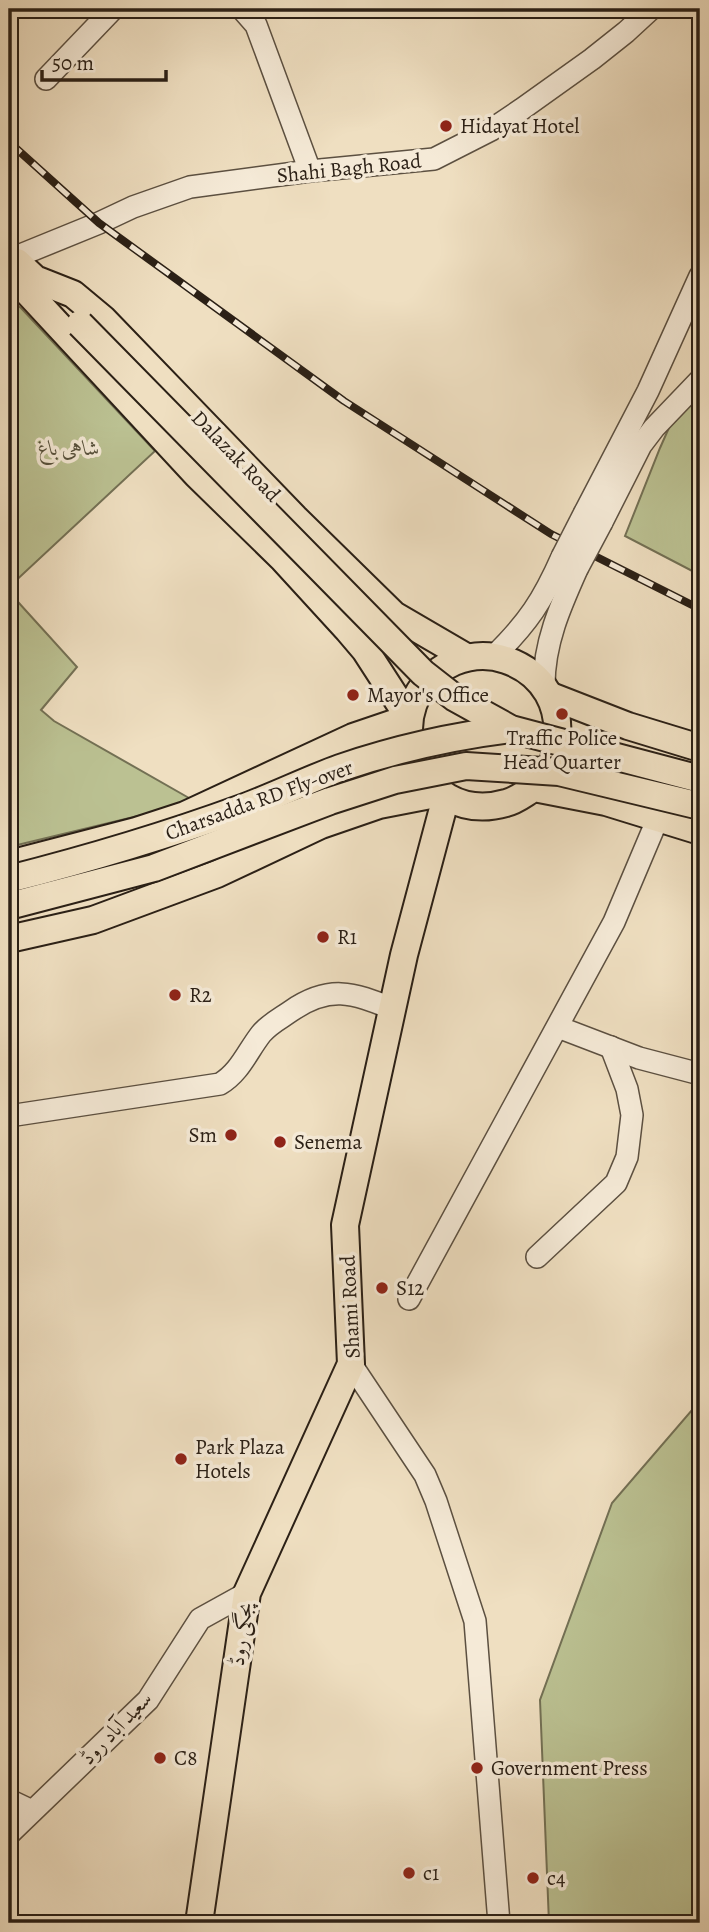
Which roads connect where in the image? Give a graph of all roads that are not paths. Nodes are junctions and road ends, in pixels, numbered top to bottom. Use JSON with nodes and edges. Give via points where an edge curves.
{"nodes":[{"id":1,"x":114,"y":9,"type":"edge"},
{"id":2,"x":651,"y":9,"type":"edge"},
{"id":3,"x":251,"y":11,"type":"edge"},
{"id":4,"x":46,"y":79,"type":"dead end"},
{"id":5,"x":310,"y":171,"type":"junction"},
{"id":6,"x":10,"y":261,"type":"edge"},
{"id":7,"x":700,"y":276,"type":"edge"},
{"id":8,"x":35,"y":279,"type":"junction"},
{"id":9,"x":699,"y":383,"type":"edge"},
{"id":10,"x":594,"y":517,"type":"junction"},
{"id":11,"x":570,"y":563,"type":"junction"},
{"id":12,"x":494,"y":656,"type":"junction"},
{"id":13,"x":466,"y":657,"type":"junction"},
{"id":14,"x":547,"y":690,"type":"junction"},
{"id":15,"x":409,"y":718,"type":"junction"},
{"id":16,"x":511,"y":729,"type":"junction"},
{"id":17,"x":700,"y":748,"type":"edge"},
{"id":18,"x":700,"y":778,"type":"edge"},
{"id":19,"x":534,"y":788,"type":"junction"},
{"id":20,"x":443,"y":795,"type":"junction"},
{"id":21,"x":658,"y":818,"type":"junction"},
{"id":22,"x":698,"y":822,"type":"edge"},
{"id":23,"x":9,"y":864,"type":"edge"},
{"id":24,"x":9,"y":879,"type":"edge"},
{"id":25,"x":9,"y":906,"type":"edge"},
{"id":26,"x":9,"y":939,"type":"edge"},
{"id":27,"x":393,"y":1009,"type":"junction"},
{"id":28,"x":558,"y":1027,"type":"junction"},
{"id":29,"x":611,"y":1047,"type":"junction"},
{"id":30,"x":700,"y":1074,"type":"edge"},
{"id":31,"x":9,"y":1116,"type":"edge"},
{"id":32,"x":537,"y":1257,"type":"dead end"},
{"id":33,"x":409,"y":1298,"type":"dead end"},
{"id":34,"x":351,"y":1364,"type":"junction"},
{"id":35,"x":247,"y":1593,"type":"junction"},
{"id":36,"x":9,"y":1800,"type":"edge"},
{"id":37,"x":32,"y":1811,"type":"junction"},
{"id":38,"x":9,"y":1834,"type":"edge"},
{"id":39,"x":199,"y":1923,"type":"edge"},
{"id":40,"x":499,"y":1923,"type":"edge"}],
"edges":[{"from":1,"to":4,"type":"street"},
{"from":2,"to":5,"type":"street","name":"Shahi Bagh Road","via":[[522,109],[434,159]]},
{"from":3,"to":5,"type":"street"},
{"from":5,"to":6,"type":"street","name":"Shahi Bagh Road","via":[[190,187]]},
{"from":6,"to":8,"type":"main road","name":"Dalazak Road"},
{"from":6,"to":15,"type":"main road","name":"Dalazak Road","via":[[197,475],[283,559],[365,650]]},
{"from":7,"to":10,"type":"street"},
{"from":8,"to":13,"type":"main road","name":"Dalazak Road","via":[[73,294],[90,307],[394,615]]},
{"from":8,"to":16,"type":"main road","bridge":true,"via":[[423,673],[455,698]]},
{"from":9,"to":10,"type":"street","via":[[654,428]]},
{"from":10,"to":11,"type":"street","bridge":true},
{"from":11,"to":12,"type":"street","via":[[524,627]]},
{"from":11,"to":14,"type":"street","via":[[544,665]]},
{"from":12,"to":13,"type":"main road"},
{"from":12,"to":14,"type":"main road","via":[[522,665]]},
{"from":13,"to":15,"type":"main road","via":[[439,669],[419,691]]},
{"from":14,"to":17,"type":"main road","via":[[628,726]]},
{"from":14,"to":19,"type":"main road","via":[[559,728],[554,761]]},
{"from":15,"to":20,"type":"main road","via":[[410,747],[417,764]]},
{"from":15,"to":23,"type":"main road","via":[[353,737],[185,815]]},
{"from":16,"to":18,"type":"main road","bridge":true},
{"from":16,"to":24,"type":"main road","name":"Charsadda RD Fly-over","bridge":true,"via":[[387,753],[137,844]]},
{"from":18,"to":22,"type":"main road","via":[[689,807]]},
{"from":19,"to":20,"type":"main road","via":[[507,803],[476,806]]},
{"from":19,"to":21,"type":"main road"},
{"from":20,"to":26,"type":"main road","via":[[379,805],[321,825],[217,874],[93,920]]},
{"from":20,"to":27,"type":"main road","name":"Shami Road"},
{"from":21,"to":22,"type":"main road"},
{"from":21,"to":28,"type":"street","via":[[614,922]]},
{"from":22,"to":25,"type":"main road","name":"Charsadda RD Fly-over","bridge":true,"via":[[559,772],[466,766],[395,780],[154,868]]},
{"from":27,"to":31,"type":"street","via":[[361,996],[311,997],[262,1032],[232,1077],[220,1084]]},
{"from":27,"to":34,"type":"main road","name":"Shami Road","via":[[345,1226]]},
{"from":28,"to":29,"type":"street"},
{"from":28,"to":33,"type":"street"},
{"from":29,"to":30,"type":"street"},
{"from":29,"to":32,"type":"street","via":[[632,1115],[627,1157],[616,1183]]},
{"from":34,"to":35,"type":"main road","name":"پجگی روڈ"},
{"from":34,"to":40,"type":"street","name":"Shami Road","via":[[425,1475],[475,1621]]},
{"from":35,"to":37,"type":"street","name":"سعید آباد روڈ","via":[[200,1619],[148,1700]]},
{"from":35,"to":39,"type":"main road","name":"پجگی روڈ"},
{"from":36,"to":37,"type":"street"},
{"from":37,"to":38,"type":"street","name":"سعید آباد روڈ"}]}
